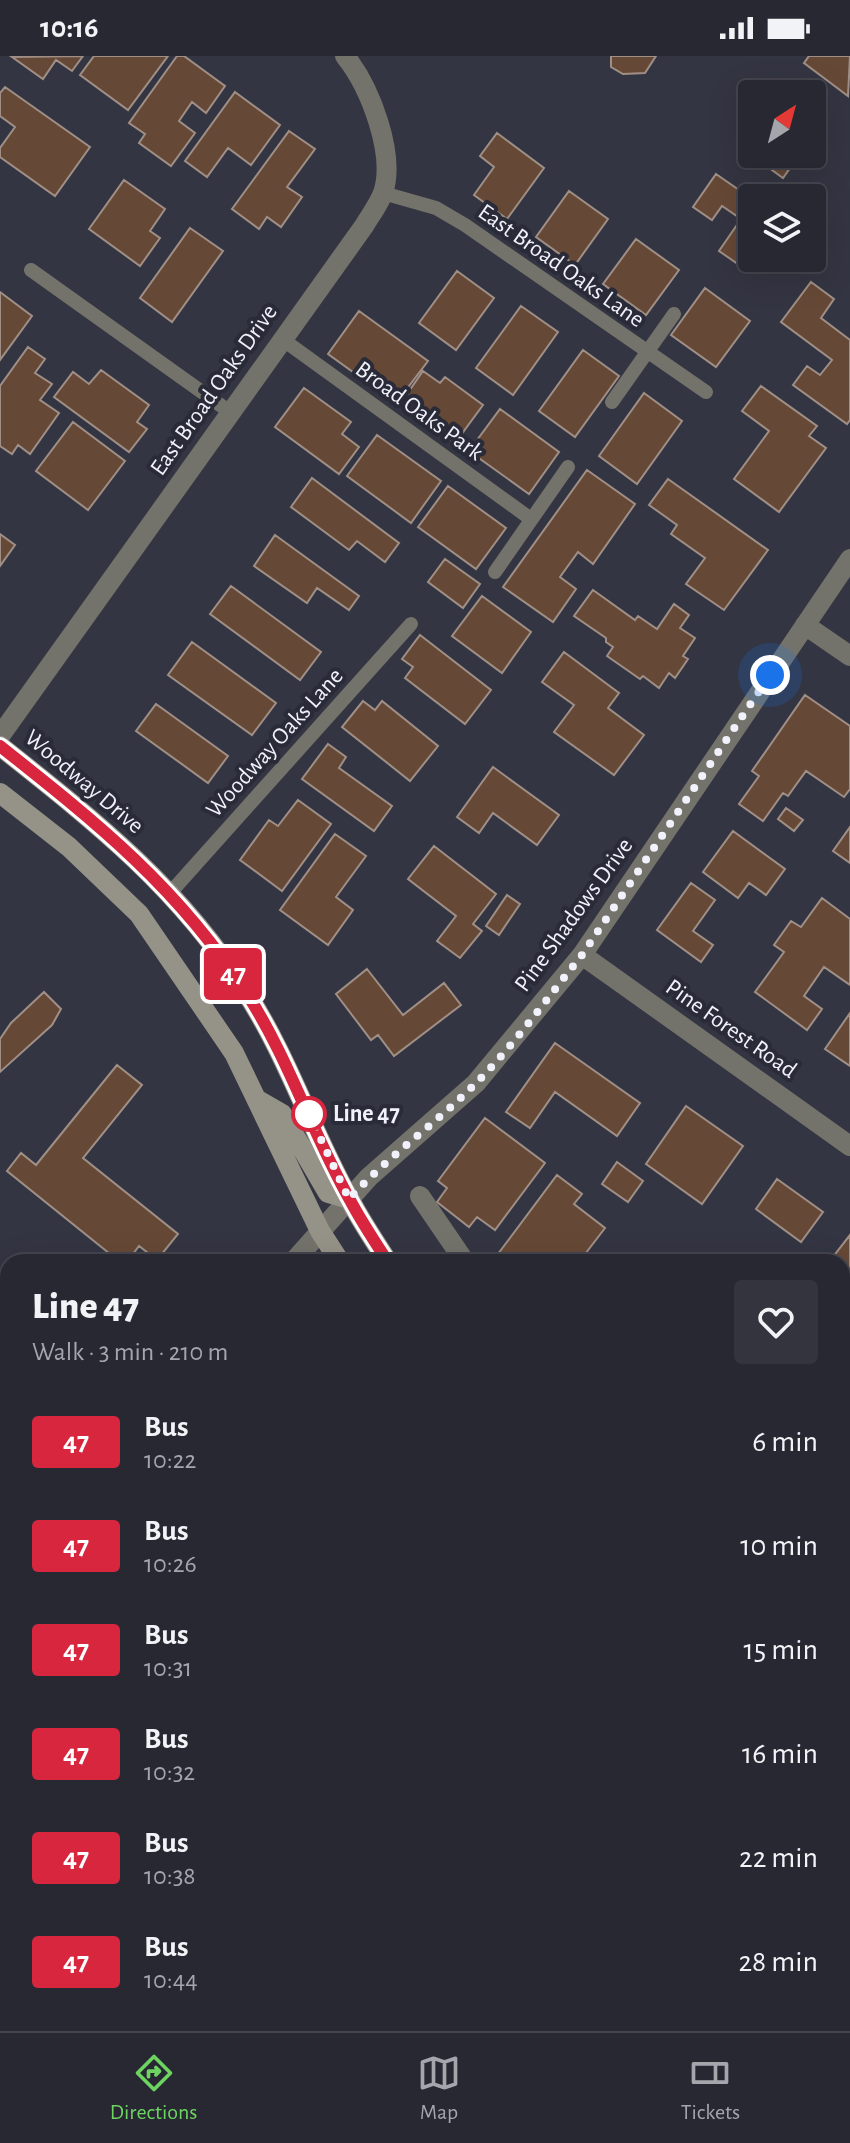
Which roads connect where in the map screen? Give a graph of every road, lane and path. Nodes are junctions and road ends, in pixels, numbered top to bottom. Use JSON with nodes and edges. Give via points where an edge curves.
{"nodes":[{"id":1,"x":345,"y":56,"type":"edge"},
{"id":2,"x":383,"y":193,"type":"junction"},
{"id":3,"x":31,"y":270,"type":"dead end"},
{"id":4,"x":674,"y":314,"type":"dead end"},
{"id":5,"x":282,"y":339,"type":"junction"},
{"id":6,"x":648,"y":352,"type":"junction"},
{"id":7,"x":706,"y":392,"type":"dead end"},
{"id":8,"x":612,"y":402,"type":"dead end"},
{"id":9,"x":230,"y":412,"type":"junction"},
{"id":10,"x":568,"y":467,"type":"dead end"},
{"id":11,"x":531,"y":519,"type":"junction"},
{"id":12,"x":850,"y":559,"type":"edge"},
{"id":13,"x":495,"y":572,"type":"dead end"},
{"id":14,"x":411,"y":624,"type":"dead end"},
{"id":15,"x":805,"y":625,"type":"junction"},
{"id":16,"x":850,"y":656,"type":"edge"},
{"id":17,"x":0,"y":736,"type":"edge"},
{"id":18,"x":0,"y":746,"type":"edge"},
{"id":19,"x":0,"y":793,"type":"edge"},
{"id":20,"x":171,"y":892,"type":"junction"},
{"id":21,"x":582,"y":955,"type":"junction"},
{"id":22,"x":256,"y":1099,"type":"junction"},
{"id":23,"x":850,"y":1146,"type":"edge"},
{"id":24,"x":420,"y":1196,"type":"dead end"},
{"id":25,"x":349,"y":1199,"type":"junction"},
{"id":26,"x":320,"y":1231,"type":"junction"},
{"id":27,"x":300,"y":1254,"type":"edge"},
{"id":28,"x":335,"y":1254,"type":"edge"},
{"id":29,"x":383,"y":1254,"type":"edge"},
{"id":30,"x":460,"y":1254,"type":"edge"}],
"edges":[{"from":1,"to":2,"type":"street","name":"East Broad Oaks Drive","via":[[367,91],[380,129],[388,164]]},
{"from":2,"to":5,"type":"street","name":"East Broad Oaks Drive"},
{"from":2,"to":6,"type":"lane","name":"East Broad Oaks Lane","via":[[436,208],[465,225]]},
{"from":3,"to":9,"type":"lane"},
{"from":4,"to":6,"type":"lane"},
{"from":5,"to":9,"type":"street","name":"East Broad Oaks Drive"},
{"from":5,"to":11,"type":"lane","name":"Broad Oaks Park"},
{"from":6,"to":7,"type":"lane","name":"East Broad Oaks Lane"},
{"from":6,"to":8,"type":"lane"},
{"from":9,"to":17,"type":"street","name":"East Broad Oaks Drive"},
{"from":10,"to":11,"type":"lane"},
{"from":11,"to":13,"type":"lane"},
{"from":12,"to":15,"type":"street","name":"Pine Shadows Drive"},
{"from":14,"to":20,"type":"lane","name":"Woodway Oaks Lane"},
{"from":15,"to":16,"type":"street"},
{"from":15,"to":21,"type":"street","name":"Pine Shadows Drive"},
{"from":18,"to":20,"type":"main road","name":"Woodway Drive","via":[[100,825]]},
{"from":19,"to":22,"type":"main road","via":[[69,847],[139,914],[234,1053]]},
{"from":20,"to":25,"type":"main road","name":"Woodway Drive","via":[[248,995]]},
{"from":21,"to":23,"type":"street","name":"Pine Forest Road"},
{"from":21,"to":25,"type":"street","name":"Pine Shadows Drive","via":[[476,1083]]},
{"from":22,"to":25,"type":"main road","via":[[282,1114],[328,1193]]},
{"from":22,"to":26,"type":"main road"},
{"from":24,"to":30,"type":"street"},
{"from":25,"to":26,"type":"street","name":"Pine Shadows Drive"},
{"from":25,"to":29,"type":"main road","name":"Woodway Drive"},
{"from":26,"to":27,"type":"street","name":"Pine Shadows Drive"},
{"from":26,"to":28,"type":"main road"}]}
